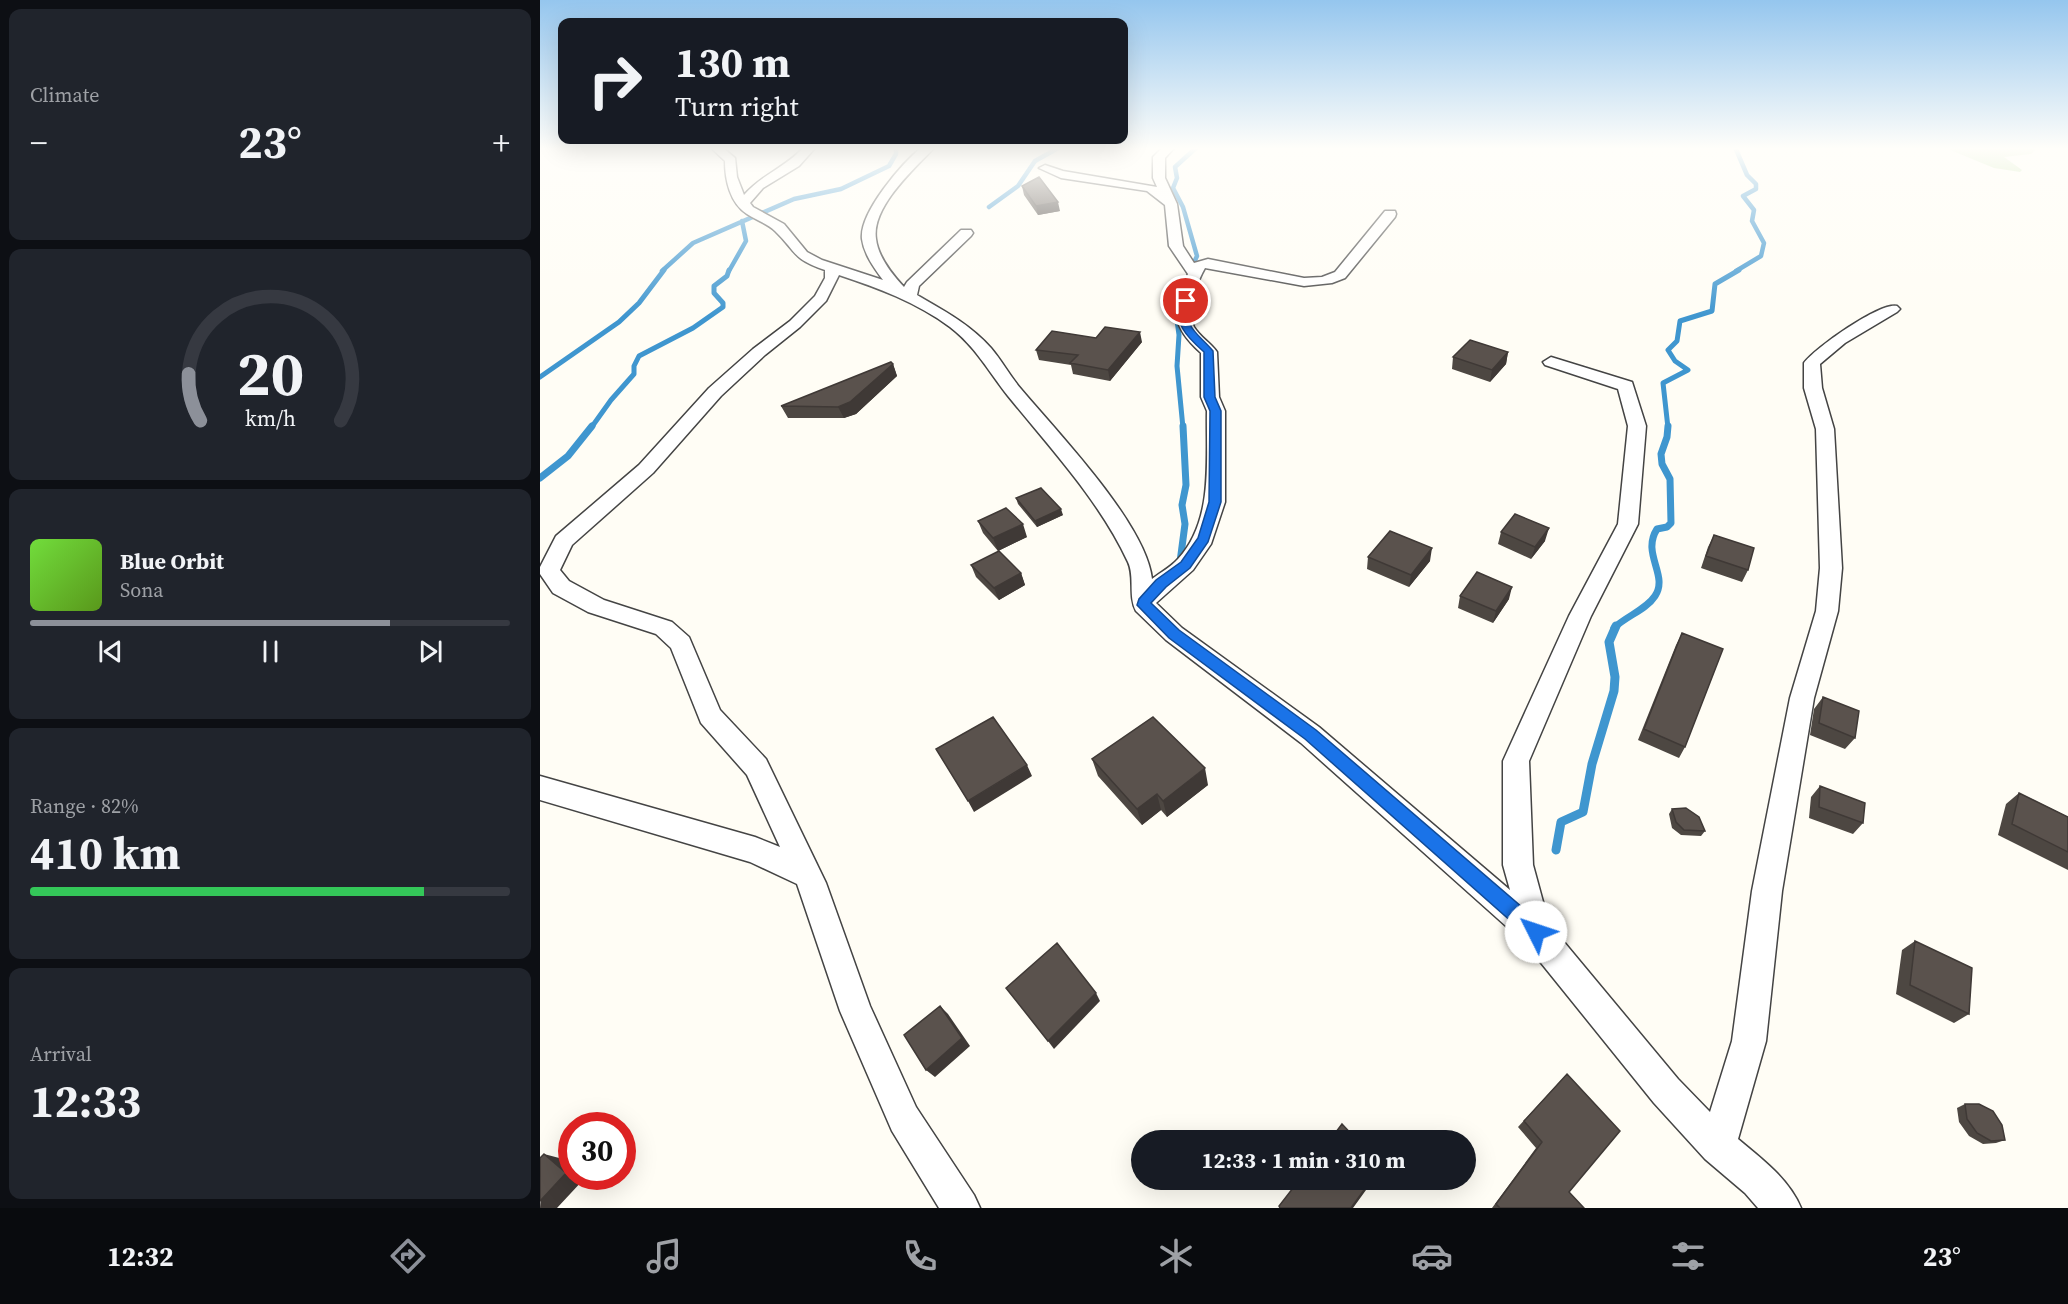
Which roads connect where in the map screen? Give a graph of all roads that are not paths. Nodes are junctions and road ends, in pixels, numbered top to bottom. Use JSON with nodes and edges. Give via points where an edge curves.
{"nodes":[{"id":1,"x":744,"y":203,"type":"edge"},
{"id":2,"x":882,"y":203,"type":"edge"},
{"id":3,"x":1171,"y":204,"type":"edge"},
{"id":4,"x":1390,"y":214,"type":"dead end"},
{"id":5,"x":966,"y":233,"type":"dead end"},
{"id":6,"x":832,"y":268,"type":"junction"},
{"id":7,"x":1194,"y":273,"type":"junction"},
{"id":8,"x":904,"y":293,"type":"junction"},
{"id":9,"x":1892,"y":309,"type":"dead end"},
{"id":10,"x":1551,"y":362,"type":"dead end"},
{"id":11,"x":1144,"y":602,"type":"junction"},
{"id":12,"x":540,"y":788,"type":"edge"},
{"id":13,"x":806,"y":874,"type":"junction"},
{"id":14,"x":1536,"y":932,"type":"junction"},
{"id":15,"x":1718,"y":1146,"type":"junction"},
{"id":16,"x":961,"y":1208,"type":"edge"},
{"id":17,"x":1782,"y":1208,"type":"edge"}],
"edges":[{"from":1,"to":6,"type":"street","via":[[779,227],[802,255]]},
{"from":2,"to":8,"type":"street","via":[[867,230],[870,245],[879,266]]},
{"from":3,"to":7,"type":"street","via":[[1176,246]]},
{"from":4,"to":7,"type":"street","via":[[1340,275],[1330,280],[1304,282],[1208,263],[1201,264]]},
{"from":5,"to":8,"type":"street"},
{"from":6,"to":8,"type":"street"},
{"from":6,"to":13,"type":"street","via":[[832,278],[821,298],[715,392],[646,470],[563,541],[549,571],[561,587],[596,606],[664,628],[681,643],[710,716],[758,766]]},
{"from":7,"to":11,"type":"street","via":[[1182,314],[1189,333],[1209,351],[1209,397],[1216,411],[1215,502],[1204,539],[1185,565]]},
{"from":8,"to":11,"type":"street","via":[[955,324],[985,351],[1004,380],[1110,509],[1140,565]]},
{"from":9,"to":15,"type":"street","via":[[1839,338],[1812,363],[1825,429],[1831,568],[1827,611],[1802,698],[1767,891],[1749,1041]]},
{"from":10,"to":14,"type":"street","via":[[1626,386],[1637,426],[1628,524],[1580,616],[1516,761],[1518,865]]},
{"from":11,"to":14,"type":"street","via":[[1174,634],[1310,735]]},
{"from":12,"to":13,"type":"street","via":[[755,850]]},
{"from":13,"to":16,"type":"street","via":[[856,1011],[904,1119]]},
{"from":14,"to":15,"type":"street","via":[[1666,1091]]},
{"from":15,"to":17,"type":"street","via":[[1758,1180]]}]}
